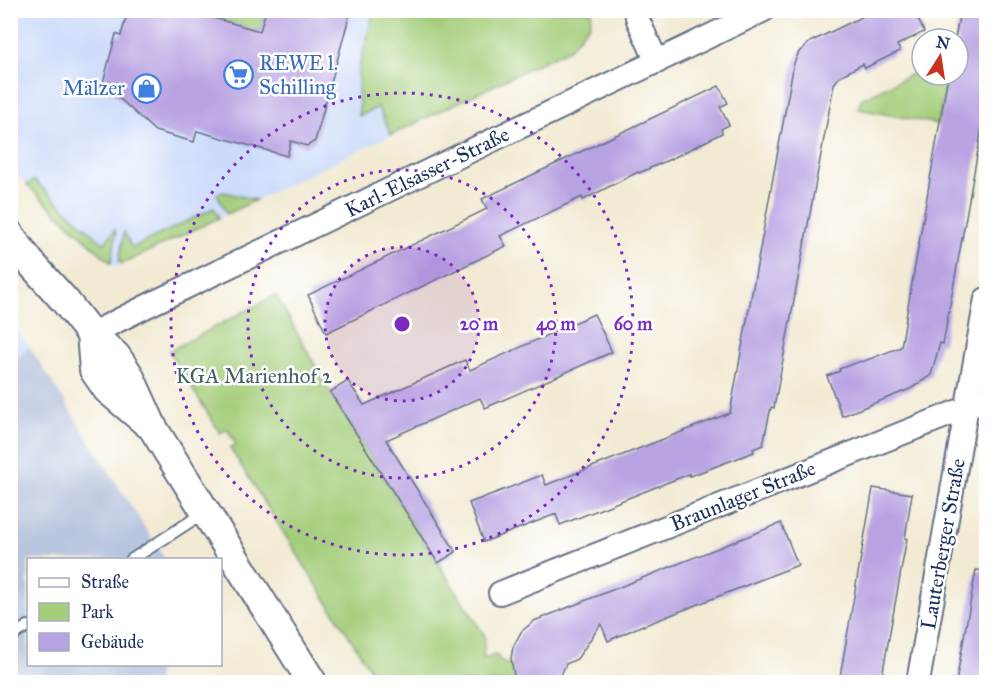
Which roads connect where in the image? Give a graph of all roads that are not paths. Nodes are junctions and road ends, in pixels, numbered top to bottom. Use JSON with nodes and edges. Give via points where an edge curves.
{"nodes":[{"id":1,"x":635,"y":10,"type":"edge"},
{"id":2,"x":764,"y":10,"type":"edge"},
{"id":3,"x":657,"y":62,"type":"junction"},
{"id":4,"x":10,"y":236,"type":"edge"},
{"id":5,"x":20,"y":258,"type":"edge"},
{"id":6,"x":987,"y":299,"type":"edge"},
{"id":7,"x":91,"y":334,"type":"junction"},
{"id":8,"x":977,"y":403,"type":"edge"},
{"id":9,"x":205,"y":512,"type":"junction"},
{"id":10,"x":134,"y":558,"type":"edge"},
{"id":11,"x":500,"y":593,"type":"dead end"},
{"id":12,"x":27,"y":627,"type":"edge"},
{"id":13,"x":10,"y":637,"type":"edge"},
{"id":14,"x":312,"y":682,"type":"edge"},
{"id":15,"x":918,"y":682,"type":"edge"}],
"edges":[{"from":1,"to":3,"type":"street"},
{"from":2,"to":3,"type":"street","name":"Karl-Elsasser-Straße"},
{"from":3,"to":7,"type":"street","name":"Karl-Elsasser-Straße"},
{"from":4,"to":5,"type":"street"},
{"from":5,"to":7,"type":"street","via":[[65,301]]},
{"from":6,"to":8,"type":"street","name":"Lauterberger Straße"},
{"from":7,"to":9,"type":"street","via":[[94,370],[107,389],[153,428]]},
{"from":8,"to":11,"type":"street","name":"Braunlager Straße"},
{"from":8,"to":15,"type":"street","name":"Lauterberger Straße"},
{"from":9,"to":10,"type":"lane"},
{"from":9,"to":14,"type":"street"},
{"from":12,"to":13,"type":"lane"}]}
